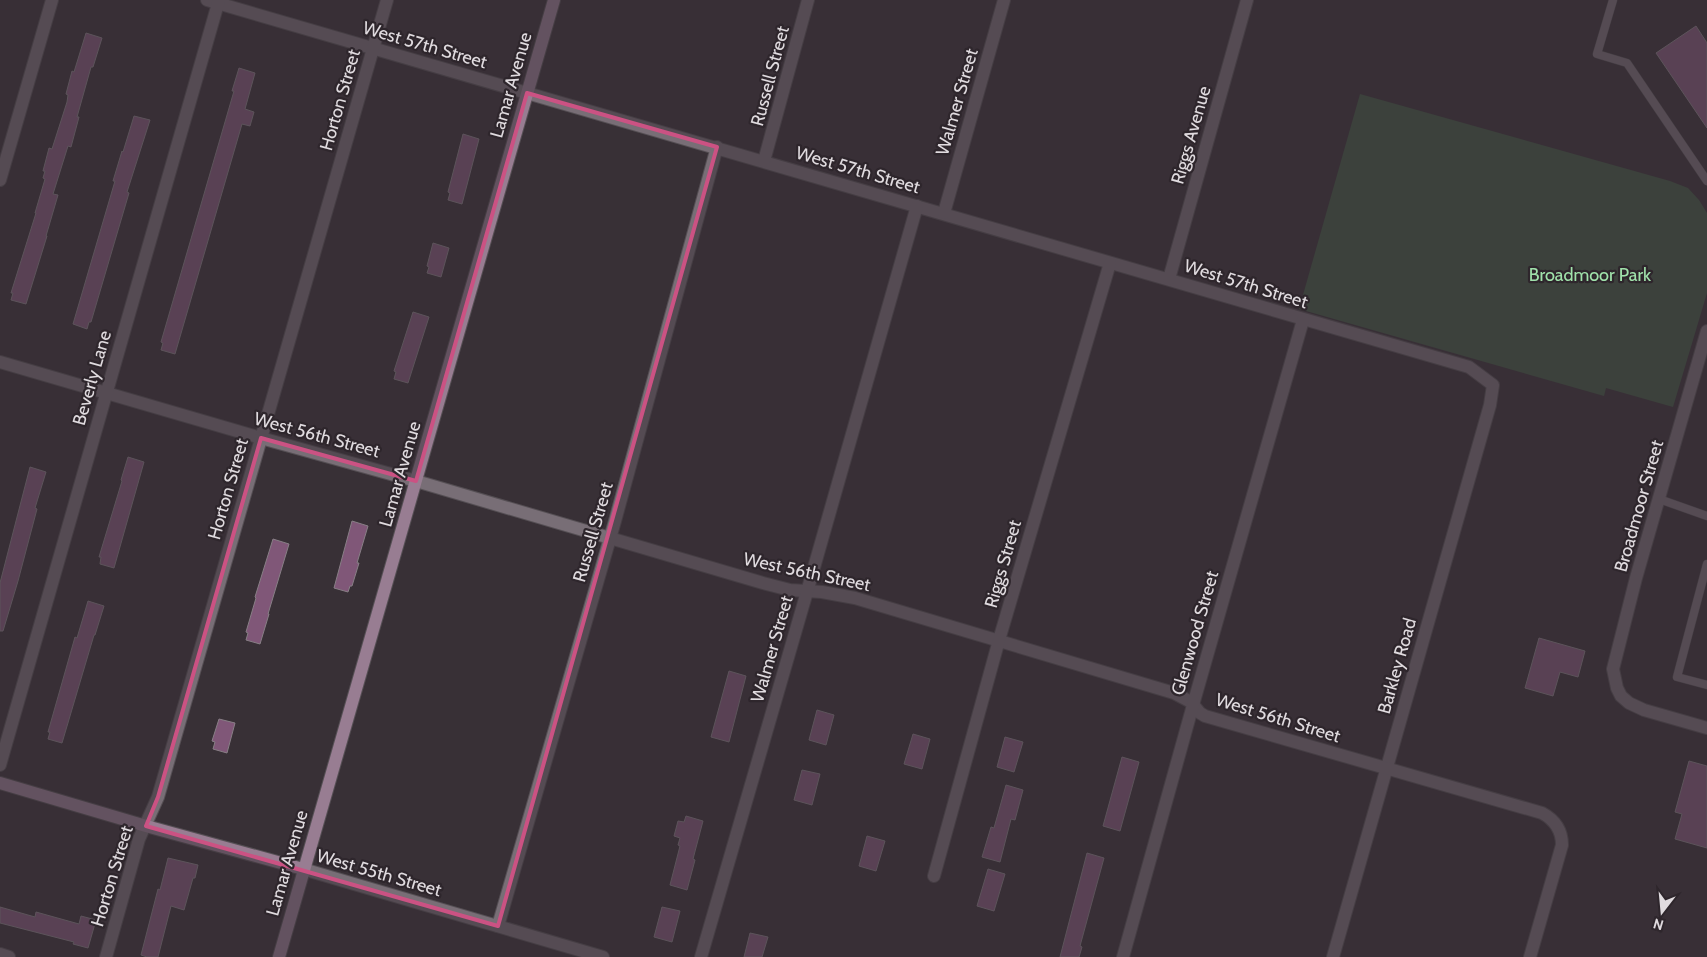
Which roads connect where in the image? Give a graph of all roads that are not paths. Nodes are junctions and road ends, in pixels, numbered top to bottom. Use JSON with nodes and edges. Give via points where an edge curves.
{"nodes":[{"id":1,"x":52,"y":0,"type":"edge"},
{"id":2,"x":387,"y":0,"type":"edge"},
{"id":3,"x":554,"y":0,"type":"edge"},
{"id":4,"x":808,"y":0,"type":"edge"},
{"id":5,"x":1004,"y":0,"type":"edge"},
{"id":6,"x":1247,"y":0,"type":"edge"},
{"id":7,"x":1613,"y":0,"type":"edge"},
{"id":8,"x":215,"y":1,"type":"edge"},
{"id":9,"x":373,"y":48,"type":"junction"},
{"id":10,"x":528,"y":93,"type":"junction"},
{"id":11,"x":717,"y":147,"type":"junction"},
{"id":12,"x":764,"y":161,"type":"junction"},
{"id":13,"x":0,"y":180,"type":"edge"},
{"id":14,"x":1707,"y":181,"type":"edge"},
{"id":15,"x":917,"y":206,"type":"junction"},
{"id":16,"x":944,"y":213,"type":"junction"},
{"id":17,"x":1110,"y":263,"type":"junction"},
{"id":18,"x":1169,"y":279,"type":"junction"},
{"id":19,"x":1303,"y":320,"type":"junction"},
{"id":20,"x":1707,"y":331,"type":"edge"},
{"id":21,"x":1705,"y":347,"type":"edge"},
{"id":22,"x":0,"y":362,"type":"edge"},
{"id":23,"x":1493,"y":385,"type":"joint"},
{"id":24,"x":106,"y":393,"type":"junction"},
{"id":25,"x":261,"y":438,"type":"junction"},
{"id":26,"x":416,"y":481,"type":"junction"},
{"id":27,"x":1659,"y":499,"type":"junction"},
{"id":28,"x":1707,"y":516,"type":"edge"},
{"id":29,"x":609,"y":539,"type":"junction"},
{"id":30,"x":1707,"y":564,"type":"edge"},
{"id":31,"x":807,"y":590,"type":"junction"},
{"id":32,"x":999,"y":640,"type":"junction"},
{"id":33,"x":1707,"y":685,"type":"edge"},
{"id":34,"x":1193,"y":705,"type":"junction"},
{"id":35,"x":1706,"y":726,"type":"edge"},
{"id":36,"x":0,"y":765,"type":"edge"},
{"id":37,"x":1386,"y":768,"type":"junction"},
{"id":38,"x":0,"y":783,"type":"edge"},
{"id":39,"x":146,"y":826,"type":"junction"},
{"id":40,"x":303,"y":869,"type":"junction"},
{"id":41,"x":934,"y":876,"type":"dead end"},
{"id":42,"x":498,"y":926,"type":"junction"},
{"id":43,"x":0,"y":954,"type":"edge"},
{"id":44,"x":9,"y":957,"type":"edge"},
{"id":45,"x":106,"y":957,"type":"edge"},
{"id":46,"x":279,"y":957,"type":"edge"},
{"id":47,"x":603,"y":957,"type":"edge"},
{"id":48,"x":701,"y":957,"type":"edge"},
{"id":49,"x":1123,"y":957,"type":"edge"},
{"id":50,"x":1333,"y":957,"type":"edge"},
{"id":51,"x":1530,"y":957,"type":"edge"}],
"edges":[{"from":1,"to":13,"type":"street"},
{"from":2,"to":9,"type":"street","name":"Horton Street"},
{"from":3,"to":10,"type":"street","name":"Lamar Avenue"},
{"from":4,"to":12,"type":"street","name":"Russell Street"},
{"from":5,"to":16,"type":"street","name":"Walmer Street"},
{"from":6,"to":18,"type":"street","name":"Riggs Avenue"},
{"from":7,"to":14,"type":"lane","via":[[1597,54],[1627,64]]},
{"from":8,"to":9,"type":"street","name":"West 57th Street"},
{"from":8,"to":24,"type":"street","name":"Beverly Lane"},
{"from":9,"to":10,"type":"street","name":"West 57th Street"},
{"from":9,"to":25,"type":"street","name":"Horton Street"},
{"from":10,"to":11,"type":"street","name":"West 57th Street"},
{"from":10,"to":26,"type":"street","name":"Lamar Avenue"},
{"from":11,"to":12,"type":"street","name":"West 57th Street"},
{"from":11,"to":29,"type":"street","name":"Russell Street"},
{"from":12,"to":15,"type":"street","name":"West 57th Street"},
{"from":15,"to":16,"type":"street","name":"West 57th Street"},
{"from":15,"to":31,"type":"street","name":"Walmer Street"},
{"from":16,"to":17,"type":"street","name":"West 57th Street"},
{"from":17,"to":18,"type":"street","name":"West 57th Street"},
{"from":17,"to":32,"type":"street","name":"Riggs Street"},
{"from":18,"to":19,"type":"street","name":"West 57th Street"},
{"from":19,"to":23,"type":"street","name":"West 57th Street","via":[[1469,367]]},
{"from":19,"to":34,"type":"street","name":"Glenwood Street"},
{"from":20,"to":21,"type":"street","name":"Broadmoor Street"},
{"from":21,"to":27,"type":"street","name":"Broadmoor Street"},
{"from":22,"to":24,"type":"street","name":"West 56th Street"},
{"from":23,"to":37,"type":"street","name":"Barkley Road"},
{"from":24,"to":25,"type":"street","name":"West 56th Street"},
{"from":24,"to":36,"type":"street","name":"Beverly Lane"},
{"from":25,"to":26,"type":"street","name":"West 56th Street"},
{"from":25,"to":39,"type":"street","name":"Horton Street","via":[[158,797]]},
{"from":26,"to":29,"type":"street","name":"West 56th Street"},
{"from":26,"to":40,"type":"street","name":"Lamar Avenue"},
{"from":27,"to":28,"type":"lane"},
{"from":27,"to":35,"type":"street","name":"Broadmoor Street","via":[[1613,663],[1615,682],[1619,692],[1638,708]]},
{"from":29,"to":31,"type":"street","name":"West 56th Street","via":[[784,588]]},
{"from":29,"to":42,"type":"street","name":"Russell Street"},
{"from":30,"to":33,"type":"lane","via":[[1677,677]]},
{"from":31,"to":32,"type":"street","name":"West 56th Street","via":[[855,598]]},
{"from":31,"to":48,"type":"street","name":"Walmer Street"},
{"from":32,"to":34,"type":"street","name":"West 56th Street","via":[[1174,693]]},
{"from":32,"to":41,"type":"street","name":"Riggs Street"},
{"from":34,"to":37,"type":"street","name":"West 56th Street","via":[[1205,716]]},
{"from":34,"to":49,"type":"street","name":"Glenwood Street"},
{"from":37,"to":50,"type":"street","name":"Barkley Road"},
{"from":37,"to":51,"type":"street","name":"West 56th Street","via":[[1542,813],[1554,820],[1561,834],[1562,848]]},
{"from":38,"to":39,"type":"street","name":"West 55th Street"},
{"from":39,"to":40,"type":"street","name":"West 55th Street"},
{"from":39,"to":45,"type":"street","name":"Horton Street","via":[[139,839]]},
{"from":40,"to":42,"type":"street","name":"West 55th Street"},
{"from":40,"to":46,"type":"street","name":"Lamar Avenue"},
{"from":42,"to":47,"type":"street","name":"West 55th Street"},
{"from":43,"to":44,"type":"street"}]}
